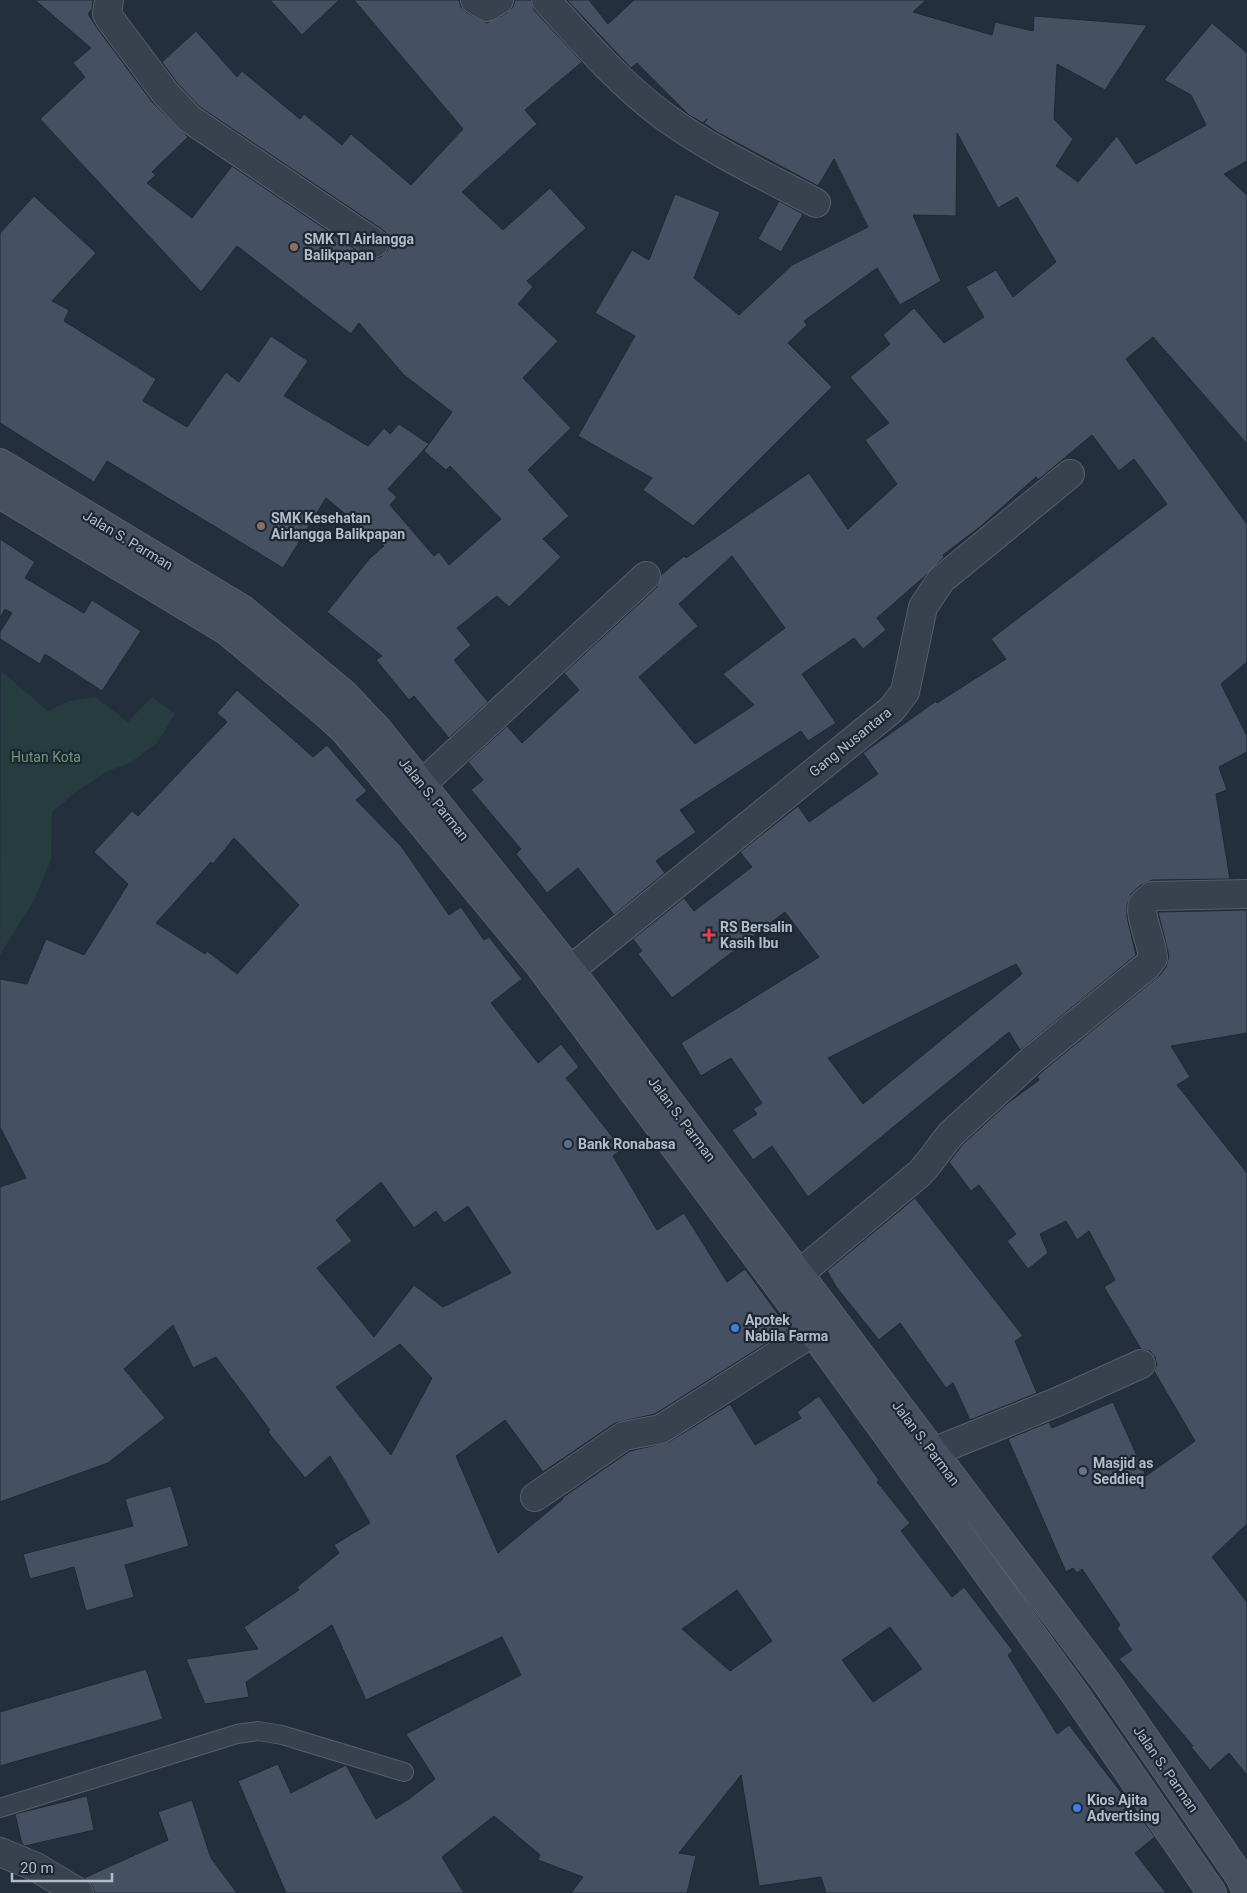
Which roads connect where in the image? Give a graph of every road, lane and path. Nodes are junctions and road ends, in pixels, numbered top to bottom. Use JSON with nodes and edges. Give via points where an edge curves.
{"nodes":[{"id":1,"x":108,"y":0,"type":"edge"},
{"id":2,"x":475,"y":0,"type":"edge"},
{"id":3,"x":499,"y":0,"type":"edge"},
{"id":4,"x":546,"y":0,"type":"edge"},
{"id":5,"x":816,"y":203,"type":"dead end"},
{"id":6,"x":374,"y":242,"type":"dead end"},
{"id":7,"x":0,"y":463,"type":"edge"},
{"id":8,"x":1070,"y":474,"type":"dead end"},
{"id":9,"x":0,"y":494,"type":"edge"},
{"id":10,"x":646,"y":576,"type":"dead end"},
{"id":11,"x":422,"y":784,"type":"junction"},
{"id":12,"x":1247,"y":894,"type":"edge"},
{"id":13,"x":562,"y":977,"type":"junction"},
{"id":14,"x":798,"y":1274,"type":"junction"},
{"id":15,"x":813,"y":1332,"type":"junction"},
{"id":16,"x":1141,"y":1364,"type":"dead end"},
{"id":17,"x":933,"y":1452,"type":"junction"},
{"id":18,"x":535,"y":1498,"type":"dead end"},
{"id":19,"x":404,"y":1772,"type":"dead end"},
{"id":20,"x":0,"y":1808,"type":"edge"},
{"id":21,"x":0,"y":1852,"type":"edge"},
{"id":22,"x":79,"y":1893,"type":"edge"},
{"id":23,"x":1212,"y":1893,"type":"edge"},
{"id":24,"x":1246,"y":1893,"type":"edge"}],
"edges":[{"from":1,"to":6,"type":"street","via":[[110,19],[166,94],[190,119]]},
{"from":2,"to":3,"type":"street","via":[[487,7]]},
{"from":4,"to":5,"type":"street","via":[[631,89],[665,116],[712,147]]},
{"from":7,"to":11,"type":"main road","name":"Jalan S. Parman","via":[[242,609],[361,710]]},
{"from":8,"to":13,"type":"street","name":"Gang Nusantara","via":[[941,580],[923,607],[905,692],[892,709]]},
{"from":9,"to":13,"type":"main road","name":"Jalan S. Parman","via":[[227,631],[322,710]]},
{"from":10,"to":11,"type":"street"},
{"from":11,"to":13,"type":"main road","name":"Jalan S. Parman"},
{"from":12,"to":14,"type":"street","via":[[1152,896],[1146,901],[1141,911],[1154,958],[1147,966],[1034,1058],[952,1133],[919,1174]]},
{"from":13,"to":14,"type":"main road","name":"Jalan S. Parman"},
{"from":13,"to":15,"type":"main road","name":"Jalan S. Parman"},
{"from":14,"to":17,"type":"main road","name":"Jalan S. Parman"},
{"from":15,"to":18,"type":"street","via":[[661,1429],[624,1436]]},
{"from":15,"to":23,"type":"main road","name":"Jalan S. Parman","via":[[1075,1694]]},
{"from":16,"to":17,"type":"street"},
{"from":17,"to":24,"type":"main road","name":"Jalan S. Parman","via":[[1104,1679],[1241,1878]]},
{"from":19,"to":20,"type":"lane","via":[[282,1735],[258,1731],[237,1734]]},
{"from":21,"to":22,"type":"street","via":[[36,1867]]}]}
